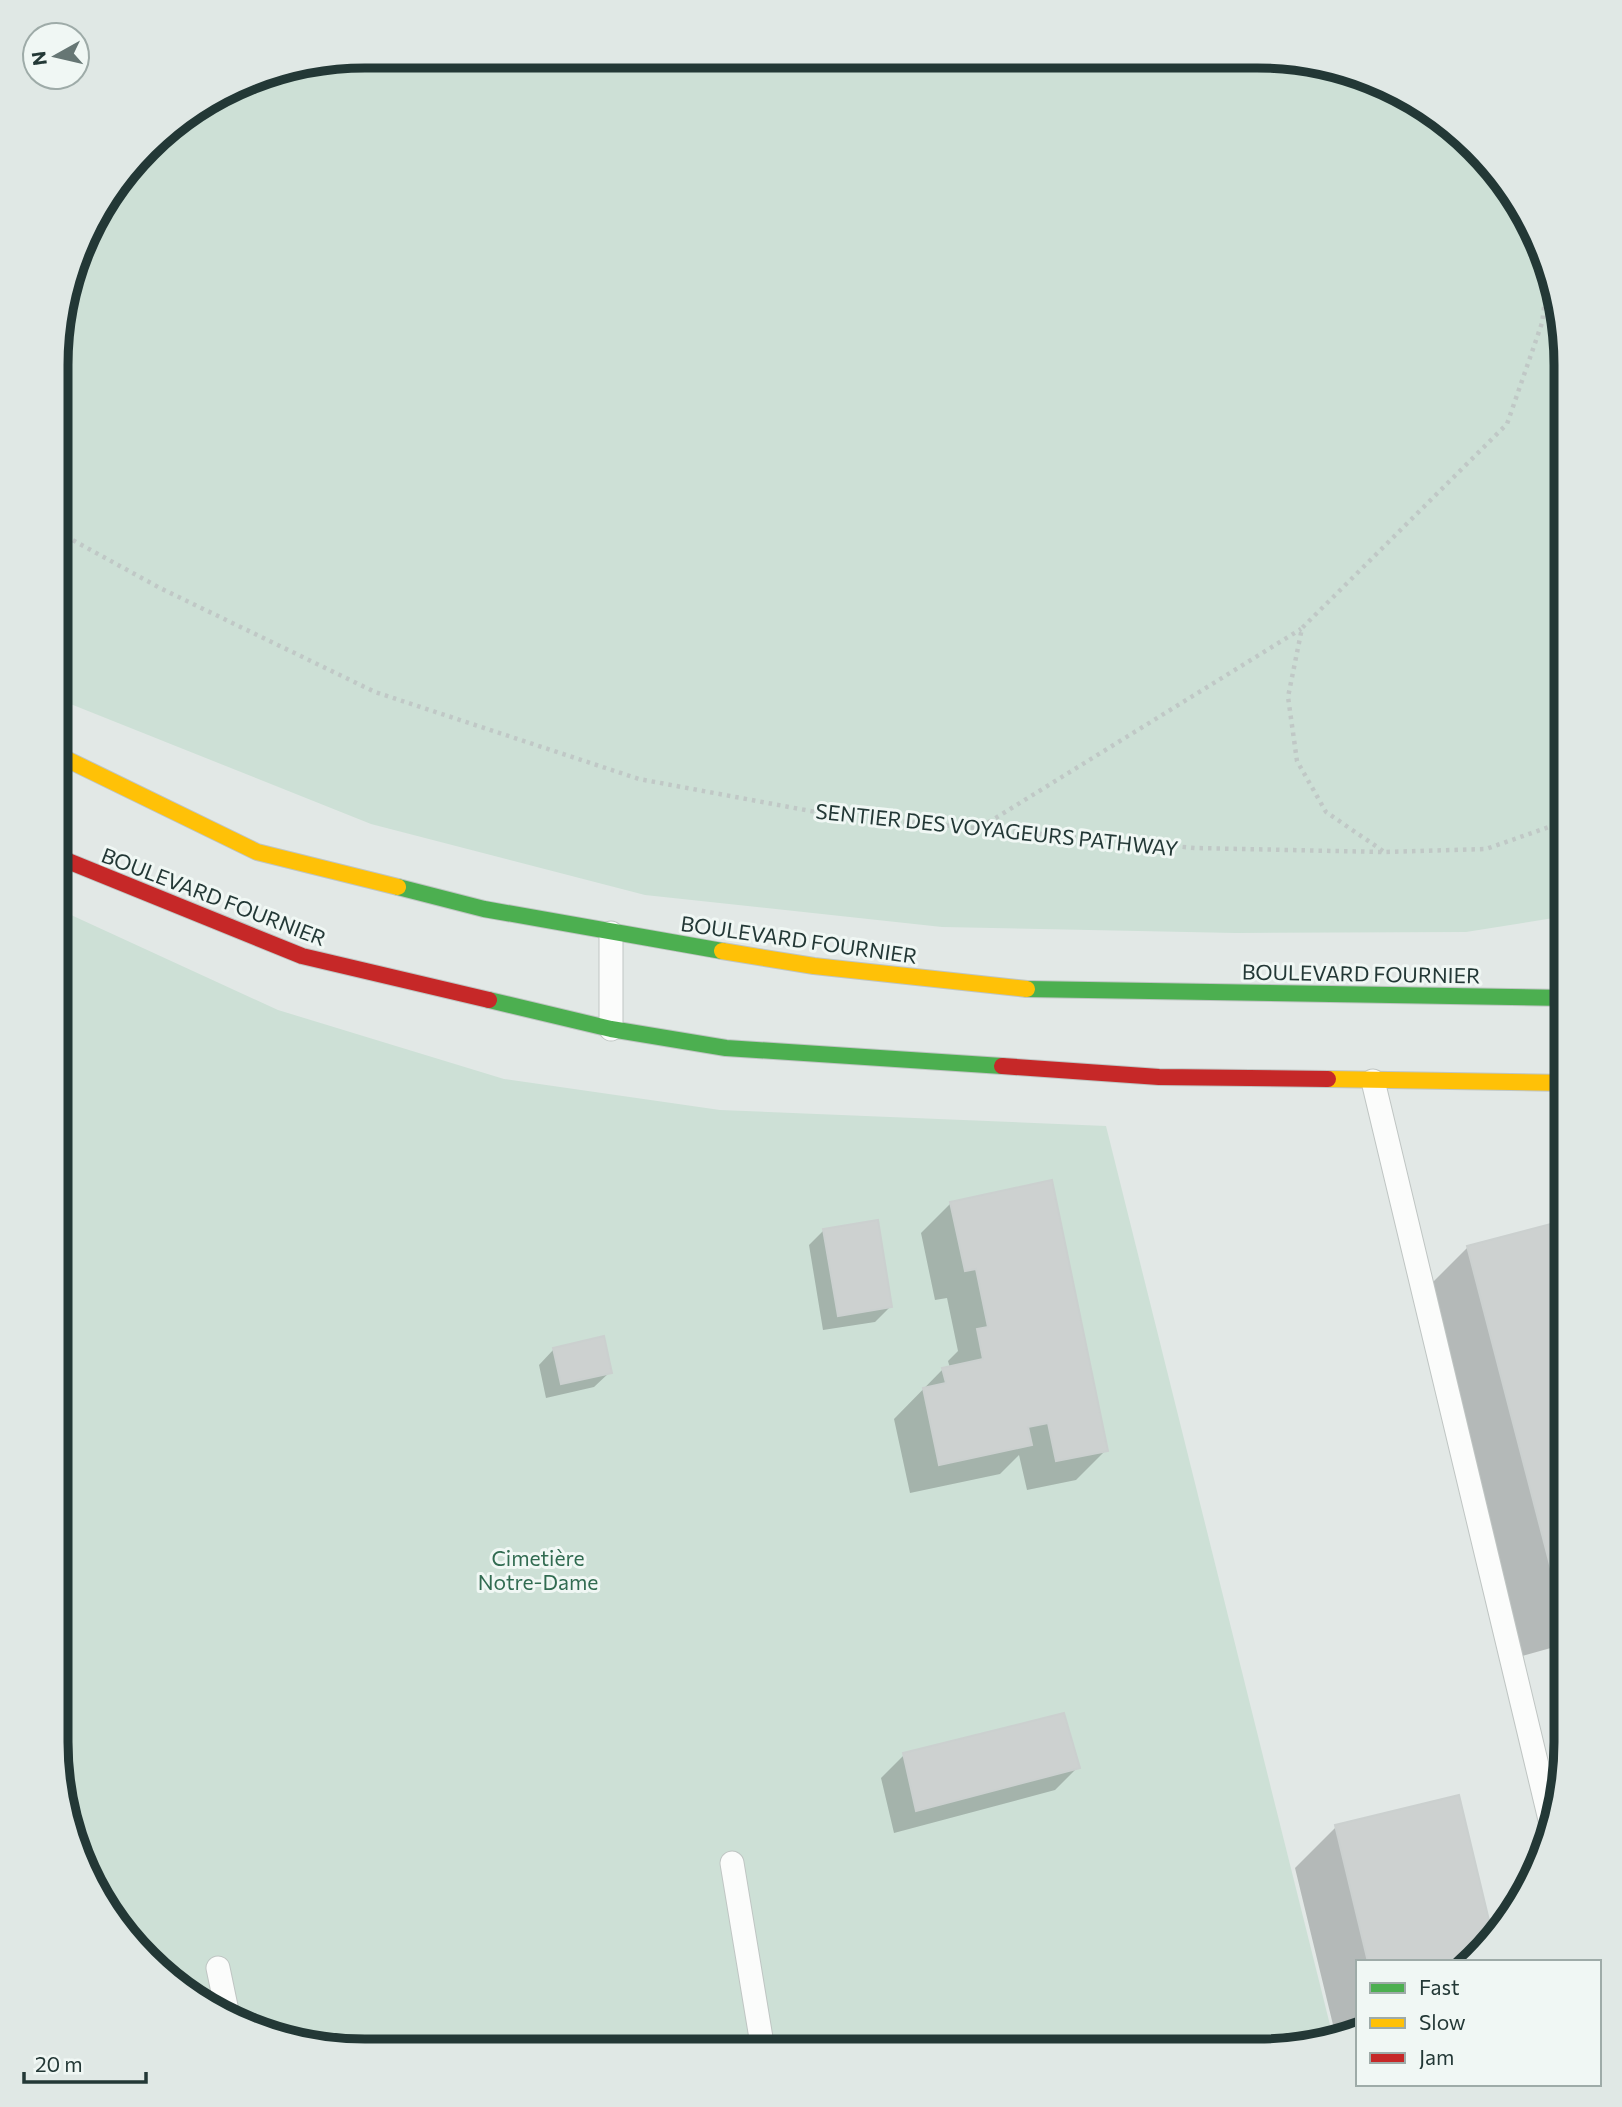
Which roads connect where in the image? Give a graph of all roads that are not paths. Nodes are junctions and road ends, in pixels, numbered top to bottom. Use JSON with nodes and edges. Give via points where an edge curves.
{"nodes":[{"id":1,"x":68,"y":760,"type":"edge"},
{"id":2,"x":68,"y":861,"type":"edge"},
{"id":3,"x":611,"y":933,"type":"junction"},
{"id":4,"x":1554,"y":998,"type":"edge"},
{"id":5,"x":611,"y":1029,"type":"junction"},
{"id":6,"x":1373,"y":1081,"type":"junction"},
{"id":7,"x":1554,"y":1083,"type":"edge"},
{"id":8,"x":1547,"y":1806,"type":"edge"},
{"id":9,"x":732,"y":1863,"type":"dead end"},
{"id":10,"x":218,"y":1968,"type":"dead end"},
{"id":11,"x":225,"y":2003,"type":"edge"},
{"id":12,"x":761,"y":2039,"type":"edge"}],
"edges":[{"from":1,"to":3,"type":"main road","name":"BOULEVARD FOURNIER","via":[[257,852],[484,909]]},
{"from":2,"to":5,"type":"main road","name":"BOULEVARD FOURNIER","via":[[302,956]]},
{"from":3,"to":4,"type":"main road","name":"BOULEVARD FOURNIER","via":[[814,966],[1021,989]]},
{"from":3,"to":5,"type":"lane"},
{"from":5,"to":6,"type":"main road","name":"BOULEVARD FOURNIER","via":[[726,1048],[1159,1077]]},
{"from":6,"to":7,"type":"main road","name":"BOULEVARD FOURNIER"},
{"from":6,"to":8,"type":"lane"},
{"from":9,"to":12,"type":"lane"},
{"from":10,"to":11,"type":"lane"}]}
